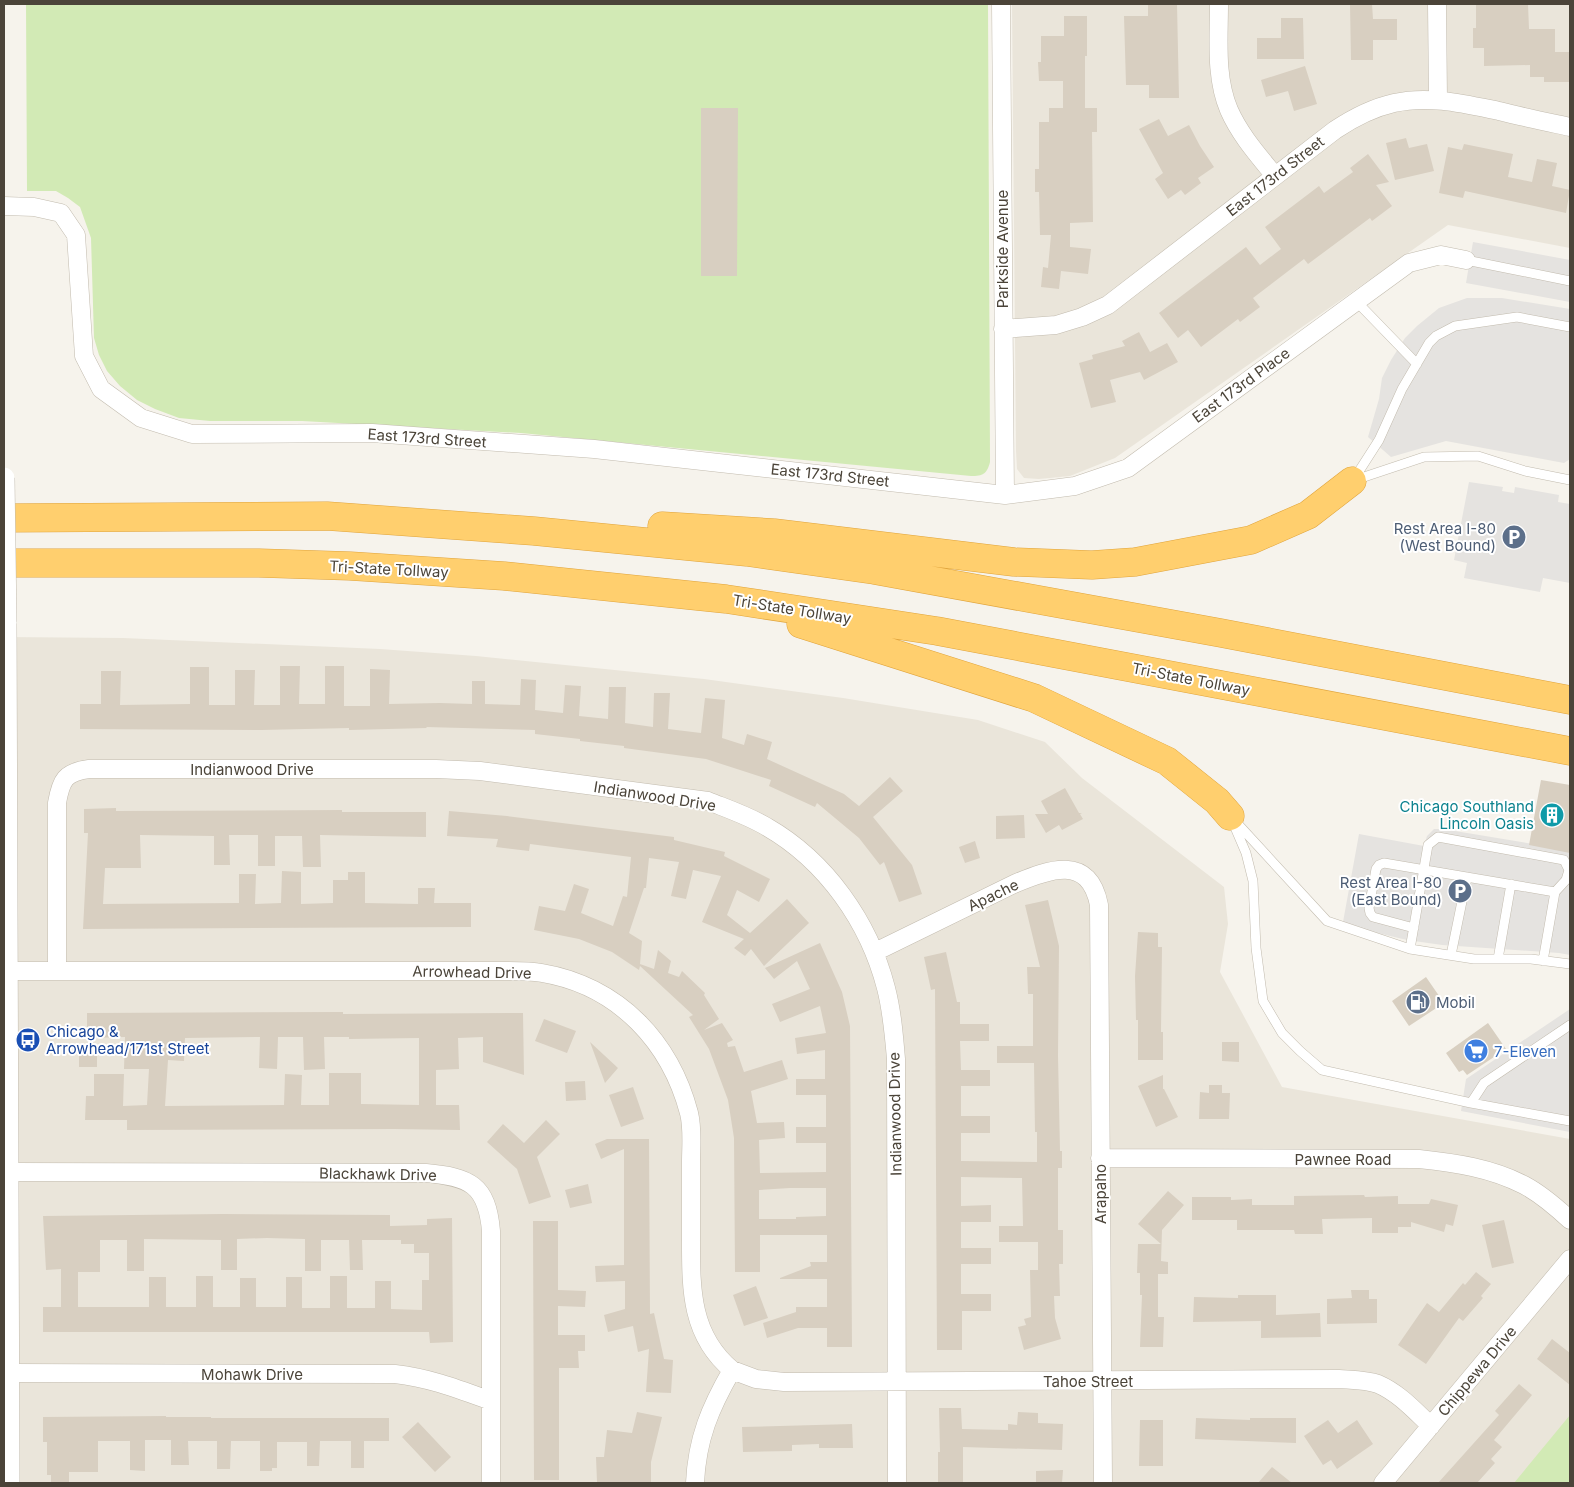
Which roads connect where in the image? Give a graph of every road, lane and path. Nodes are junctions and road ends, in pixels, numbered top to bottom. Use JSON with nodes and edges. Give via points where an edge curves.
{"nodes":[{"id":1,"x":1001,"y":4,"type":"edge"},
{"id":2,"x":1219,"y":4,"type":"edge"},
{"id":3,"x":1437,"y":4,"type":"edge"},
{"id":4,"x":1438,"y":100,"type":"junction"},
{"id":5,"x":1570,"y":127,"type":"edge"},
{"id":6,"x":1275,"y":176,"type":"junction"},
{"id":7,"x":4,"y":206,"type":"edge"},
{"id":8,"x":1466,"y":260,"type":"joint"},
{"id":9,"x":1570,"y":281,"type":"edge"},
{"id":10,"x":1356,"y":301,"type":"junction"},
{"id":11,"x":1570,"y":327,"type":"edge"},
{"id":12,"x":1003,"y":329,"type":"junction"},
{"id":13,"x":1417,"y":364,"type":"junction"},
{"id":14,"x":4,"y":478,"type":"edge"},
{"id":15,"x":1570,"y":480,"type":"edge"},
{"id":16,"x":1352,"y":481,"type":"junction"},
{"id":17,"x":1005,"y":495,"type":"junction"},
{"id":18,"x":4,"y":518,"type":"edge"},
{"id":19,"x":534,"y":531,"type":"junction"},
{"id":20,"x":4,"y":563,"type":"edge"},
{"id":21,"x":726,"y":599,"type":"junction"},
{"id":22,"x":1570,"y":700,"type":"edge"},
{"id":23,"x":1570,"y":751,"type":"edge"},
{"id":24,"x":1230,"y":816,"type":"junction"},
{"id":25,"x":1424,"y":869,"type":"junction"},
{"id":26,"x":5,"y":876,"type":"edge"},
{"id":27,"x":1467,"y":876,"type":"junction"},
{"id":28,"x":1511,"y":884,"type":"junction"},
{"id":29,"x":1555,"y":892,"type":"junction"},
{"id":30,"x":1099,"y":905,"type":"joint"},
{"id":31,"x":1414,"y":928,"type":"junction"},
{"id":32,"x":1410,"y":949,"type":"junction"},
{"id":33,"x":874,"y":952,"type":"junction"},
{"id":34,"x":1451,"y":956,"type":"junction"},
{"id":35,"x":1498,"y":959,"type":"junction"},
{"id":36,"x":1543,"y":961,"type":"junction"},
{"id":37,"x":1570,"y":964,"type":"edge"},
{"id":38,"x":8,"y":971,"type":"junction"},
{"id":39,"x":57,"y":971,"type":"junction"},
{"id":40,"x":1570,"y":1025,"type":"edge"},
{"id":41,"x":1471,"y":1103,"type":"junction"},
{"id":42,"x":6,"y":1117,"type":"edge"},
{"id":43,"x":1570,"y":1121,"type":"edge"},
{"id":44,"x":1100,"y":1158,"type":"junction"},
{"id":45,"x":8,"y":1172,"type":"junction"},
{"id":46,"x":1570,"y":1220,"type":"edge"},
{"id":47,"x":1570,"y":1259,"type":"edge"},
{"id":48,"x":732,"y":1370,"type":"junction"},
{"id":49,"x":9,"y":1373,"type":"junction"},
{"id":50,"x":1101,"y":1380,"type":"junction"},
{"id":51,"x":896,"y":1382,"type":"junction"},
{"id":52,"x":491,"y":1401,"type":"junction"},
{"id":53,"x":1431,"y":1426,"type":"junction"},
{"id":54,"x":10,"y":1483,"type":"edge"},
{"id":55,"x":492,"y":1483,"type":"edge"},
{"id":56,"x":695,"y":1483,"type":"edge"},
{"id":57,"x":897,"y":1483,"type":"edge"},
{"id":58,"x":1103,"y":1483,"type":"edge"},
{"id":59,"x":1383,"y":1483,"type":"edge"}],
"edges":[{"from":1,"to":12,"type":"street","name":"Parkside Avenue"},
{"from":2,"to":6,"type":"street","via":[[1220,71],[1229,109],[1241,133]]},
{"from":3,"to":4,"type":"street"},
{"from":4,"to":5,"type":"street","name":"East 173rd Street"},
{"from":4,"to":6,"type":"street","name":"East 173rd Street","via":[[1395,103],[1357,115]]},
{"from":6,"to":12,"type":"street","name":"East 173rd Street","via":[[1108,305],[1056,325]]},
{"from":7,"to":17,"type":"street","name":"East 173rd Street","via":[[34,207],[62,213],[76,235],[84,356],[101,389],[141,418],[192,434],[372,433],[594,449]]},
{"from":8,"to":9,"type":"lane"},
{"from":8,"to":10,"type":"street","name":"East 173rd Place","via":[[1440,255],[1409,263]]},
{"from":10,"to":13,"type":"lane"},
{"from":10,"to":17,"type":"street","name":"East 173rd Place","via":[[1128,468],[1075,486]]},
{"from":11,"to":13,"type":"lane","via":[[1517,317],[1455,326],[1436,336]]},
{"from":12,"to":17,"type":"street","name":"Parkside Avenue"},
{"from":13,"to":16,"type":"lane","via":[[1379,440]]},
{"from":14,"to":26,"type":"street","bridge":true},
{"from":15,"to":16,"type":"lane","via":[[1524,472],[1478,456],[1424,457]]},
{"from":16,"to":19,"type":"highway","via":[[1308,515],[1252,540],[1135,562],[1092,565],[1014,562],[774,533],[632,524]]},
{"from":18,"to":19,"type":"highway","via":[[327,516]]},
{"from":19,"to":22,"type":"highway","via":[[747,552],[874,570]]},
{"from":20,"to":21,"type":"highway","name":"Tri-State Tollway","via":[[350,566],[504,576]]},
{"from":21,"to":23,"type":"highway","name":"Tri-State Tollway","via":[[937,631]]},
{"from":21,"to":24,"type":"highway","via":[[1034,698],[1168,761],[1217,801]]},
{"from":24,"to":32,"type":"lane","via":[[1327,921]]},
{"from":24,"to":41,"type":"lane","via":[[1246,853],[1253,881],[1256,948],[1263,1001],[1282,1032],[1322,1070]]},
{"from":25,"to":27,"type":"lane"},
{"from":25,"to":29,"type":"lane","via":[[1428,845],[1438,837],[1564,860],[1569,870],[1566,880]]},
{"from":25,"to":31,"type":"lane"},
{"from":25,"to":31,"type":"lane","via":[[1384,863],[1376,870],[1372,888],[1369,908],[1374,917]]},
{"from":26,"to":38,"type":"street"},
{"from":27,"to":28,"type":"lane"},
{"from":27,"to":34,"type":"lane"},
{"from":28,"to":29,"type":"lane"},
{"from":28,"to":35,"type":"lane"},
{"from":29,"to":36,"type":"lane"},
{"from":30,"to":33,"type":"street","name":"Apache","via":[[1096,891],[1083,874],[1056,870],[1014,884]]},
{"from":30,"to":44,"type":"street","name":"Arapaho"},
{"from":31,"to":32,"type":"lane"},
{"from":32,"to":34,"type":"lane"},
{"from":33,"to":39,"type":"street","name":"Indianwood Drive","via":[[842,894],[819,867],[767,826],[708,801],[436,769],[89,769],[65,777],[59,788]]},
{"from":33,"to":51,"type":"street","name":"Indianwood Drive","via":[[886,988],[896,1059]]},
{"from":34,"to":35,"type":"lane"},
{"from":35,"to":36,"type":"lane"},
{"from":36,"to":37,"type":"lane"},
{"from":38,"to":39,"type":"street","name":"Arrowhead Drive"},
{"from":38,"to":42,"type":"street"},
{"from":39,"to":48,"type":"street","name":"Arrowhead Drive","via":[[508,971],[542,973],[598,991],[625,1009],[648,1031],[669,1060],[681,1087],[689,1115],[691,1147],[693,1299],[712,1348]]},
{"from":40,"to":41,"type":"lane","via":[[1484,1083]]},
{"from":41,"to":43,"type":"lane"},
{"from":42,"to":45,"type":"street"},
{"from":44,"to":46,"type":"street","name":"Pawnee Road","via":[[1410,1159],[1454,1162],[1484,1169],[1524,1185]]},
{"from":44,"to":50,"type":"street","name":"Arapaho"},
{"from":45,"to":49,"type":"street"},
{"from":45,"to":52,"type":"street","name":"Blackhawk Drive","via":[[426,1173],[464,1180],[485,1200],[490,1216]]},
{"from":47,"to":53,"type":"street","name":"Chippewa Drive"},
{"from":48,"to":51,"type":"street","name":"Tahoe Street","via":[[756,1379],[784,1382]]},
{"from":48,"to":56,"type":"street","via":[[704,1425]]},
{"from":49,"to":52,"type":"street","name":"Mohawk Drive","via":[[396,1374],[440,1382]]},
{"from":49,"to":54,"type":"street"},
{"from":50,"to":51,"type":"street","name":"Tahoe Street"},
{"from":50,"to":53,"type":"street","name":"Tahoe Street","via":[[1359,1380],[1393,1392]]},
{"from":50,"to":58,"type":"street","name":"Arapaho"},
{"from":51,"to":57,"type":"street","name":"Indianwood Drive"},
{"from":52,"to":55,"type":"street","name":"Blackhawk Drive"},
{"from":53,"to":59,"type":"street","name":"Chippewa Drive"}]}
